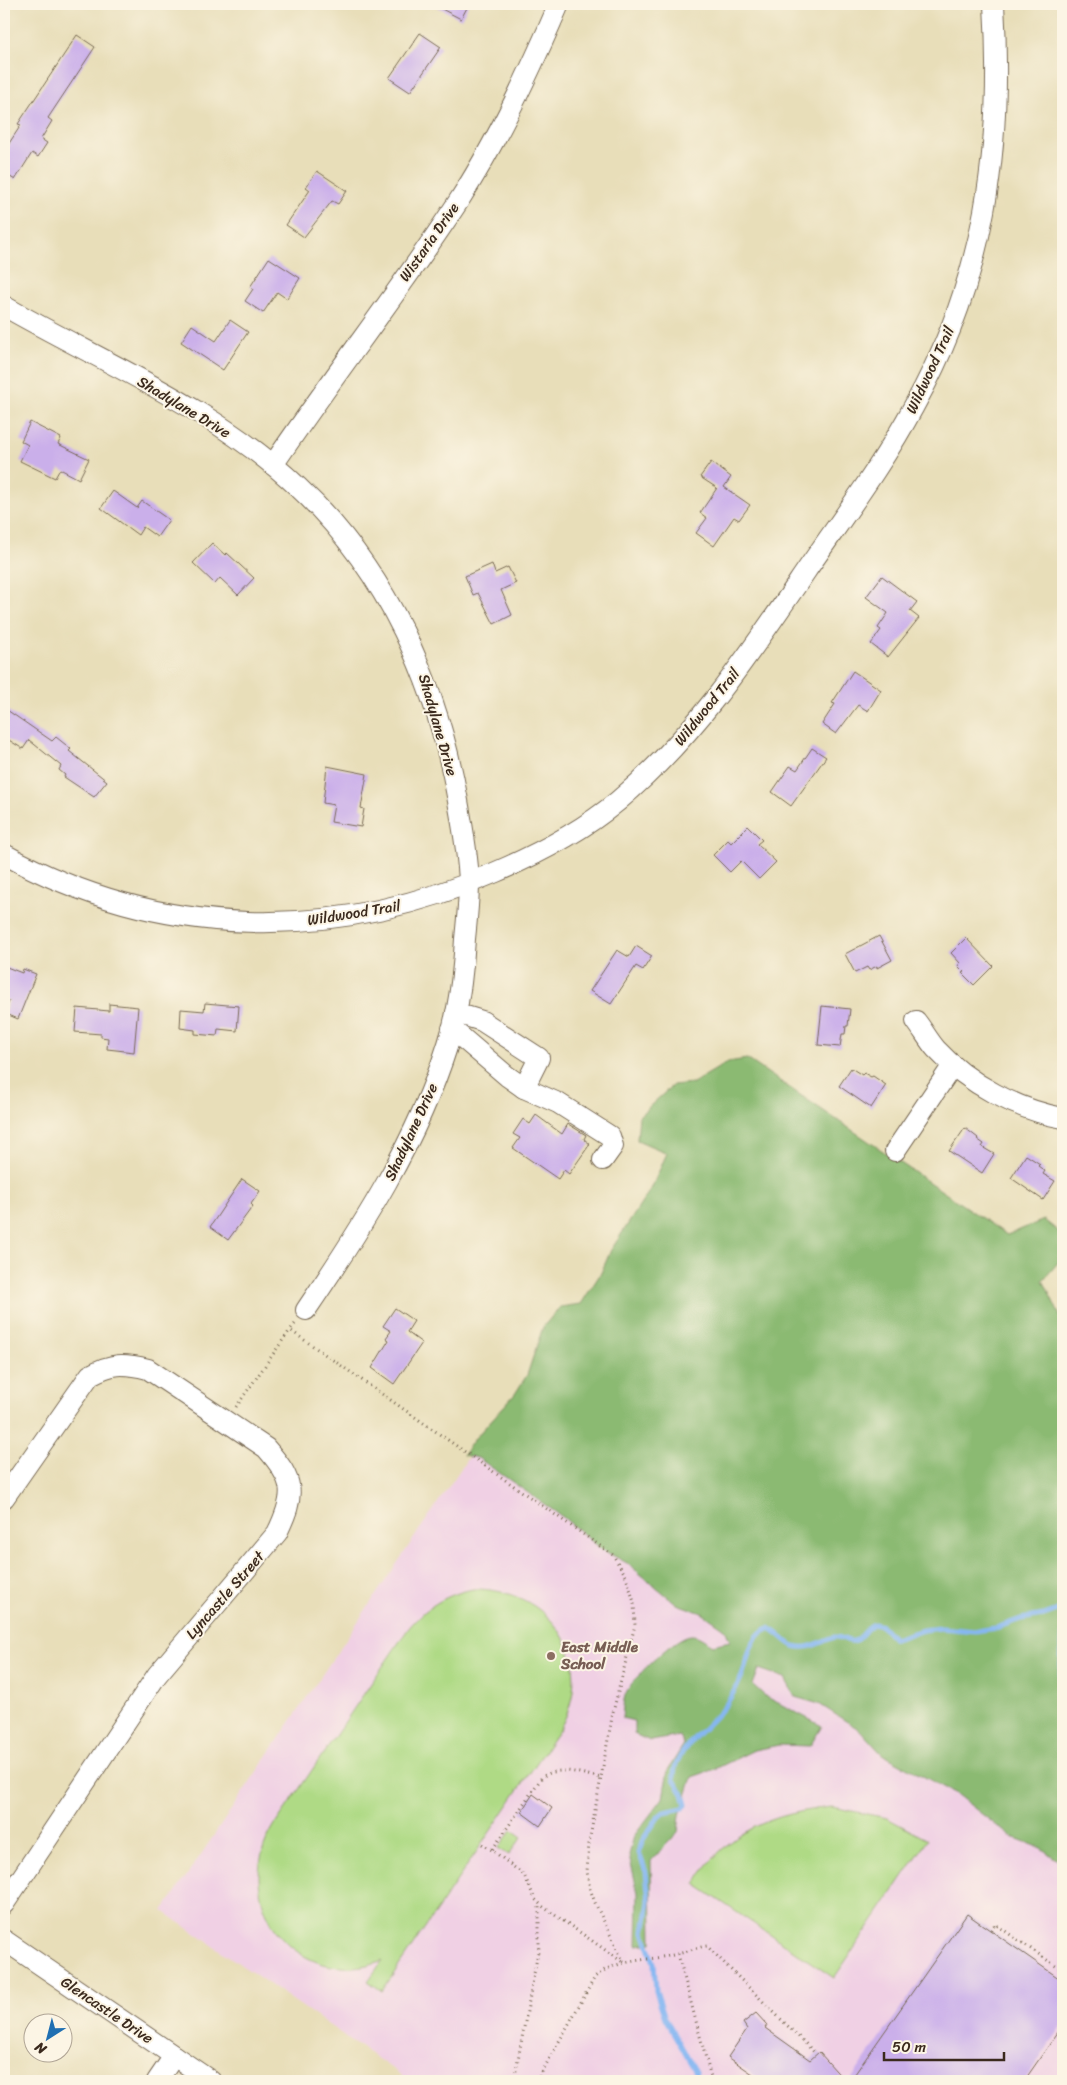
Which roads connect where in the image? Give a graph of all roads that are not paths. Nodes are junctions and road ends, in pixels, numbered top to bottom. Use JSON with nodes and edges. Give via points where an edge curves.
{"nodes":[{"id":1,"x":559,"y":4,"type":"edge"},
{"id":2,"x":994,"y":4,"type":"edge"},
{"id":3,"x":4,"y":306,"type":"edge"},
{"id":4,"x":273,"y":465,"type":"junction"},
{"id":5,"x":4,"y":854,"type":"edge"},
{"id":6,"x":469,"y":884,"type":"junction"},
{"id":7,"x":454,"y":1021,"type":"junction"},
{"id":8,"x":916,"y":1021,"type":"dead end"},
{"id":9,"x":953,"y":1065,"type":"junction"},
{"id":10,"x":524,"y":1088,"type":"junction"},
{"id":11,"x":1063,"y":1118,"type":"edge"},
{"id":12,"x":895,"y":1151,"type":"dead end"},
{"id":13,"x":603,"y":1160,"type":"dead end"},
{"id":14,"x":306,"y":1310,"type":"road end"},
{"id":15,"x":4,"y":1498,"type":"edge"},
{"id":16,"x":4,"y":1904,"type":"edge"},
{"id":17,"x":4,"y":1940,"type":"edge"},
{"id":18,"x":174,"y":2056,"type":"junction"},
{"id":19,"x":157,"y":2081,"type":"edge"},
{"id":20,"x":211,"y":2081,"type":"edge"}],
"edges":[{"from":1,"to":4,"type":"street","name":"Wistaria Drive","via":[[538,54],[490,149],[458,202]]},
{"from":2,"to":6,"type":"street","name":"Wildwood Trail","via":[[996,115],[981,236],[955,317],[933,369],[903,426],[750,653],[689,732],[609,808],[528,858]]},
{"from":3,"to":4,"type":"street","name":"Shadylane Drive","via":[[189,407]]},
{"from":4,"to":6,"type":"street","name":"Shadylane Drive","via":[[319,508],[362,559],[388,602],[420,667],[451,764]]},
{"from":5,"to":6,"type":"street","name":"Wildwood Trail","via":[[53,878],[113,900],[182,917],[244,923],[340,918],[404,905]]},
{"from":6,"to":7,"type":"street","name":"Shadylane Drive","via":[[464,959]]},
{"from":7,"to":10,"type":"street","via":[[507,1076]]},
{"from":7,"to":10,"type":"street","via":[[482,1021],[539,1058]]},
{"from":7,"to":14,"type":"street","name":"Shadylane Drive","via":[[426,1105],[396,1168]]},
{"from":8,"to":9,"type":"street","via":[[936,1049]]},
{"from":9,"to":11,"type":"street","via":[[993,1092],[1038,1113]]},
{"from":9,"to":12,"type":"street"},
{"from":10,"to":13,"type":"street","via":[[558,1103],[610,1136],[613,1146]]},
{"from":15,"to":16,"type":"street","name":"Lyncastle Street","via":[[90,1375],[107,1366],[127,1364],[148,1369],[266,1448],[290,1484],[287,1511],[277,1532],[157,1675]]},
{"from":17,"to":18,"type":"street","name":"Glencastle Drive"},
{"from":18,"to":19,"type":"street"},
{"from":18,"to":20,"type":"street","name":"Glencastle Drive"}]}
